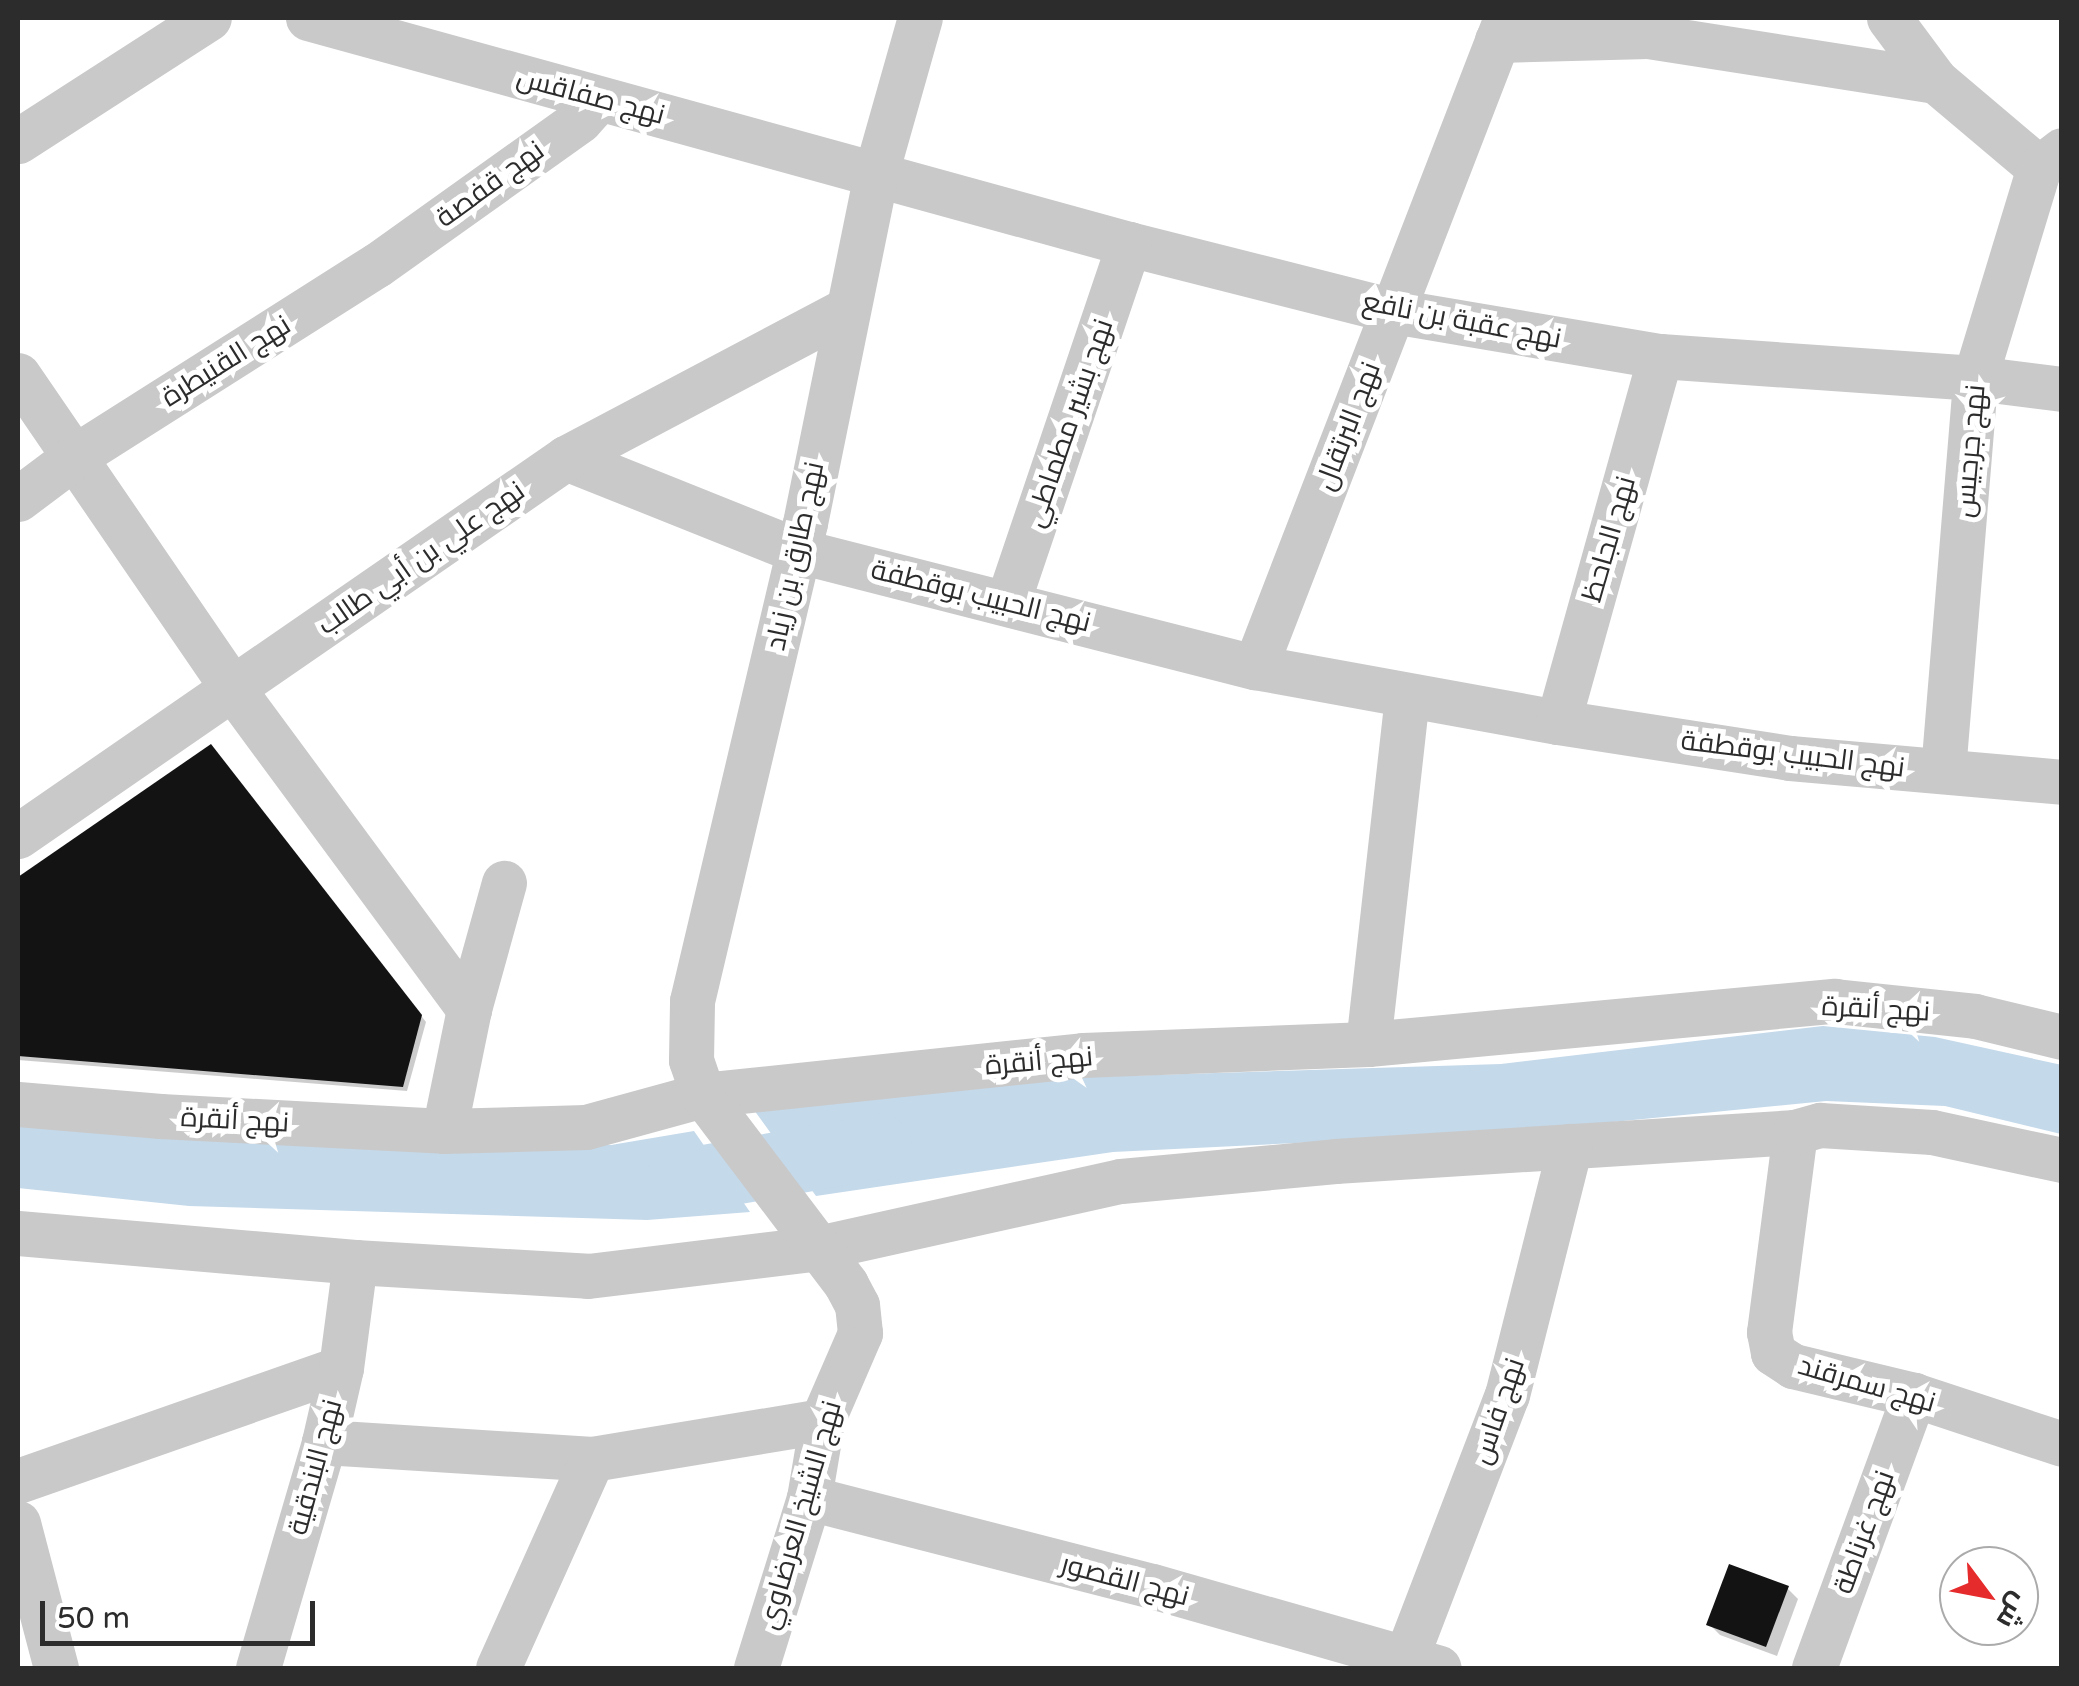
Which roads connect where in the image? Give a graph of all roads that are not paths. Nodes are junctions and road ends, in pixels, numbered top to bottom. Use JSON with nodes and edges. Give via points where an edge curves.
{"nodes":[{"id":1,"x":209,"y":18,"type":"edge"},
{"id":2,"x":308,"y":18,"type":"edge"},
{"id":3,"x":920,"y":18,"type":"edge"},
{"id":4,"x":1889,"y":18,"type":"edge"},
{"id":5,"x":1656,"y":27,"type":"edge"},
{"id":6,"x":1502,"y":29,"type":"edge"},
{"id":7,"x":1936,"y":81,"type":"junction"},
{"id":8,"x":600,"y":98,"type":"junction"},
{"id":9,"x":18,"y":141,"type":"edge"},
{"id":10,"x":2050,"y":159,"type":"edge"},
{"id":11,"x":876,"y":173,"type":"junction"},
{"id":12,"x":1130,"y":244,"type":"junction"},
{"id":13,"x":377,"y":265,"type":"joint"},
{"id":14,"x":1393,"y":310,"type":"junction"},
{"id":15,"x":844,"y":311,"type":"junction"},
{"id":16,"x":1660,"y":356,"type":"junction"},
{"id":17,"x":18,"y":375,"type":"edge"},
{"id":18,"x":1975,"y":378,"type":"junction"},
{"id":19,"x":2062,"y":390,"type":"edge"},
{"id":20,"x":74,"y":456,"type":"junction"},
{"id":21,"x":566,"y":458,"type":"junction"},
{"id":22,"x":18,"y":499,"type":"edge"},
{"id":23,"x":799,"y":550,"type":"junction"},
{"id":24,"x":1008,"y":601,"type":"junction"},
{"id":25,"x":1254,"y":668,"type":"junction"},
{"id":26,"x":233,"y":689,"type":"junction"},
{"id":27,"x":1407,"y":696,"type":"junction"},
{"id":28,"x":1558,"y":722,"type":"junction"},
{"id":29,"x":1943,"y":772,"type":"junction"},
{"id":30,"x":2062,"y":782,"type":"edge"},
{"id":31,"x":18,"y":836,"type":"edge"},
{"id":32,"x":504,"y":884,"type":"dead end"},
{"id":33,"x":469,"y":1009,"type":"junction"},
{"id":34,"x":2062,"y":1037,"type":"edge"},
{"id":35,"x":1368,"y":1044,"type":"junction"},
{"id":36,"x":18,"y":1104,"type":"edge"},
{"id":37,"x":715,"y":1110,"type":"junction"},
{"id":38,"x":444,"y":1131,"type":"junction"},
{"id":39,"x":1795,"y":1132,"type":"junction"},
{"id":40,"x":1570,"y":1146,"type":"junction"},
{"id":41,"x":2062,"y":1160,"type":"edge"},
{"id":42,"x":18,"y":1233,"type":"edge"},
{"id":43,"x":818,"y":1248,"type":"junction"},
{"id":44,"x":355,"y":1262,"type":"junction"},
{"id":45,"x":341,"y":1368,"type":"junction"},
{"id":46,"x":1914,"y":1395,"type":"junction"},
{"id":47,"x":822,"y":1421,"type":"junction"},
{"id":48,"x":324,"y":1442,"type":"junction"},
{"id":49,"x":2062,"y":1444,"type":"edge"},
{"id":50,"x":592,"y":1460,"type":"junction"},
{"id":51,"x":18,"y":1481,"type":"edge"},
{"id":52,"x":809,"y":1498,"type":"junction"},
{"id":53,"x":18,"y":1523,"type":"edge"},
{"id":54,"x":1416,"y":1666,"type":"edge"},
{"id":55,"x":56,"y":1668,"type":"edge"},
{"id":56,"x":258,"y":1668,"type":"edge"},
{"id":57,"x":498,"y":1668,"type":"edge"},
{"id":58,"x":756,"y":1668,"type":"edge"},
{"id":59,"x":1814,"y":1668,"type":"edge"}],
"edges":[{"from":1,"to":9,"type":"street"},
{"from":2,"to":8,"type":"street","name":"نهج صفاقس"},
{"from":3,"to":11,"type":"street","name":"نهج طارق بن زياد"},
{"from":4,"to":7,"type":"street"},
{"from":5,"to":6,"type":"street"},
{"from":5,"to":7,"type":"street"},
{"from":6,"to":14,"type":"street","name":"نهج البرتقال"},
{"from":7,"to":10,"type":"street"},
{"from":8,"to":11,"type":"street","name":"نهج صفاقس"},
{"from":8,"to":13,"type":"street","name":"نهج قفصة","via":[[580,120]]},
{"from":10,"to":18,"type":"street","name":"نهج جرجيس"},
{"from":11,"to":12,"type":"street","name":"نهج عقبة بن نافع"},
{"from":11,"to":15,"type":"street","name":"نهج طارق بن زياد"},
{"from":12,"to":14,"type":"street","name":"نهج عقبة بن نافع"},
{"from":12,"to":24,"type":"street","name":"نهج بشير مطماطي"},
{"from":13,"to":20,"type":"street","name":"نهج القنيطرة"},
{"from":14,"to":16,"type":"street","name":"نهج عقبة بن نافع"},
{"from":14,"to":25,"type":"street","name":"نهج البرتقال"},
{"from":15,"to":21,"type":"street","name":"نهج علي بن أبي طالب"},
{"from":15,"to":23,"type":"street","name":"نهج طارق بن زياد"},
{"from":16,"to":18,"type":"street","name":"نهج عقبة بن نافع"},
{"from":16,"to":28,"type":"street","name":"نهج الجاحظ"},
{"from":17,"to":20,"type":"street"},
{"from":18,"to":19,"type":"street","name":"نهج عقبة بن نافع"},
{"from":18,"to":29,"type":"street","name":"نهج جرجيس"},
{"from":20,"to":22,"type":"street","name":"نهج القنيطرة"},
{"from":20,"to":26,"type":"street"},
{"from":21,"to":23,"type":"street","name":"نهج الحبيب بوقطفة"},
{"from":21,"to":26,"type":"street","name":"نهج علي بن أبي طالب"},
{"from":23,"to":24,"type":"street","name":"نهج الحبيب بوقطفة"},
{"from":23,"to":37,"type":"street","name":"نهج طارق بن زياد","via":[[692,1002],[691,1060]]},
{"from":24,"to":25,"type":"street","name":"نهج الحبيب بوقطفة"},
{"from":25,"to":27,"type":"street","name":"نهج الحبيب بوقطفة"},
{"from":26,"to":31,"type":"street","name":"نهج علي بن أبي طالب"},
{"from":26,"to":33,"type":"street"},
{"from":27,"to":28,"type":"street","name":"نهج الحبيب بوقطفة"},
{"from":27,"to":35,"type":"street"},
{"from":28,"to":29,"type":"street","name":"نهج الحبيب بوقطفة","via":[[1790,758]]},
{"from":29,"to":30,"type":"street","name":"نهج الحبيب بوقطفة"},
{"from":32,"to":33,"type":"street"},
{"from":33,"to":38,"type":"street"},
{"from":34,"to":35,"type":"street","name":"نهج أنقرة","via":[[1975,1016],[1835,1001]]},
{"from":35,"to":37,"type":"street","name":"نهج أنقرة","via":[[1083,1056]]},
{"from":36,"to":38,"type":"street","name":"نهج أنقرة"},
{"from":37,"to":38,"type":"street","name":"نهج أنقرة","via":[[586,1127]]},
{"from":37,"to":43,"type":"street","name":"نهج الشيخ العرضاوي"},
{"from":39,"to":40,"type":"street"},
{"from":39,"to":41,"type":"street","via":[[1820,1125],[1932,1132]]},
{"from":39,"to":46,"type":"street","name":"نهج سمرقند","via":[[1769,1332],[1774,1353],[1793,1366]]},
{"from":40,"to":43,"type":"street","via":[[1121,1181]]},
{"from":40,"to":54,"type":"street","name":"نهج فاس","via":[[1507,1396]]},
{"from":42,"to":44,"type":"street"},
{"from":43,"to":44,"type":"street","via":[[588,1276]]},
{"from":43,"to":47,"type":"street","name":"نهج الشيخ العرضاوي","via":[[857,1305],[860,1332]]},
{"from":44,"to":45,"type":"street","name":"نهج البندقية"},
{"from":45,"to":48,"type":"street","name":"نهج البندقية"},
{"from":45,"to":51,"type":"street"},
{"from":46,"to":49,"type":"street","name":"نهج سمرقند"},
{"from":46,"to":59,"type":"street","name":"نهج غرناطة"},
{"from":47,"to":50,"type":"street"},
{"from":47,"to":52,"type":"street","name":"نهج الشيخ العرضاوي"},
{"from":48,"to":50,"type":"street"},
{"from":48,"to":56,"type":"street","name":"نهج البندقية"},
{"from":50,"to":57,"type":"street"},
{"from":52,"to":54,"type":"street","name":"نهج القصور","via":[[1152,1586]]},
{"from":52,"to":58,"type":"street","name":"نهج الشيخ العرضاوي"},
{"from":53,"to":55,"type":"street"}]}
